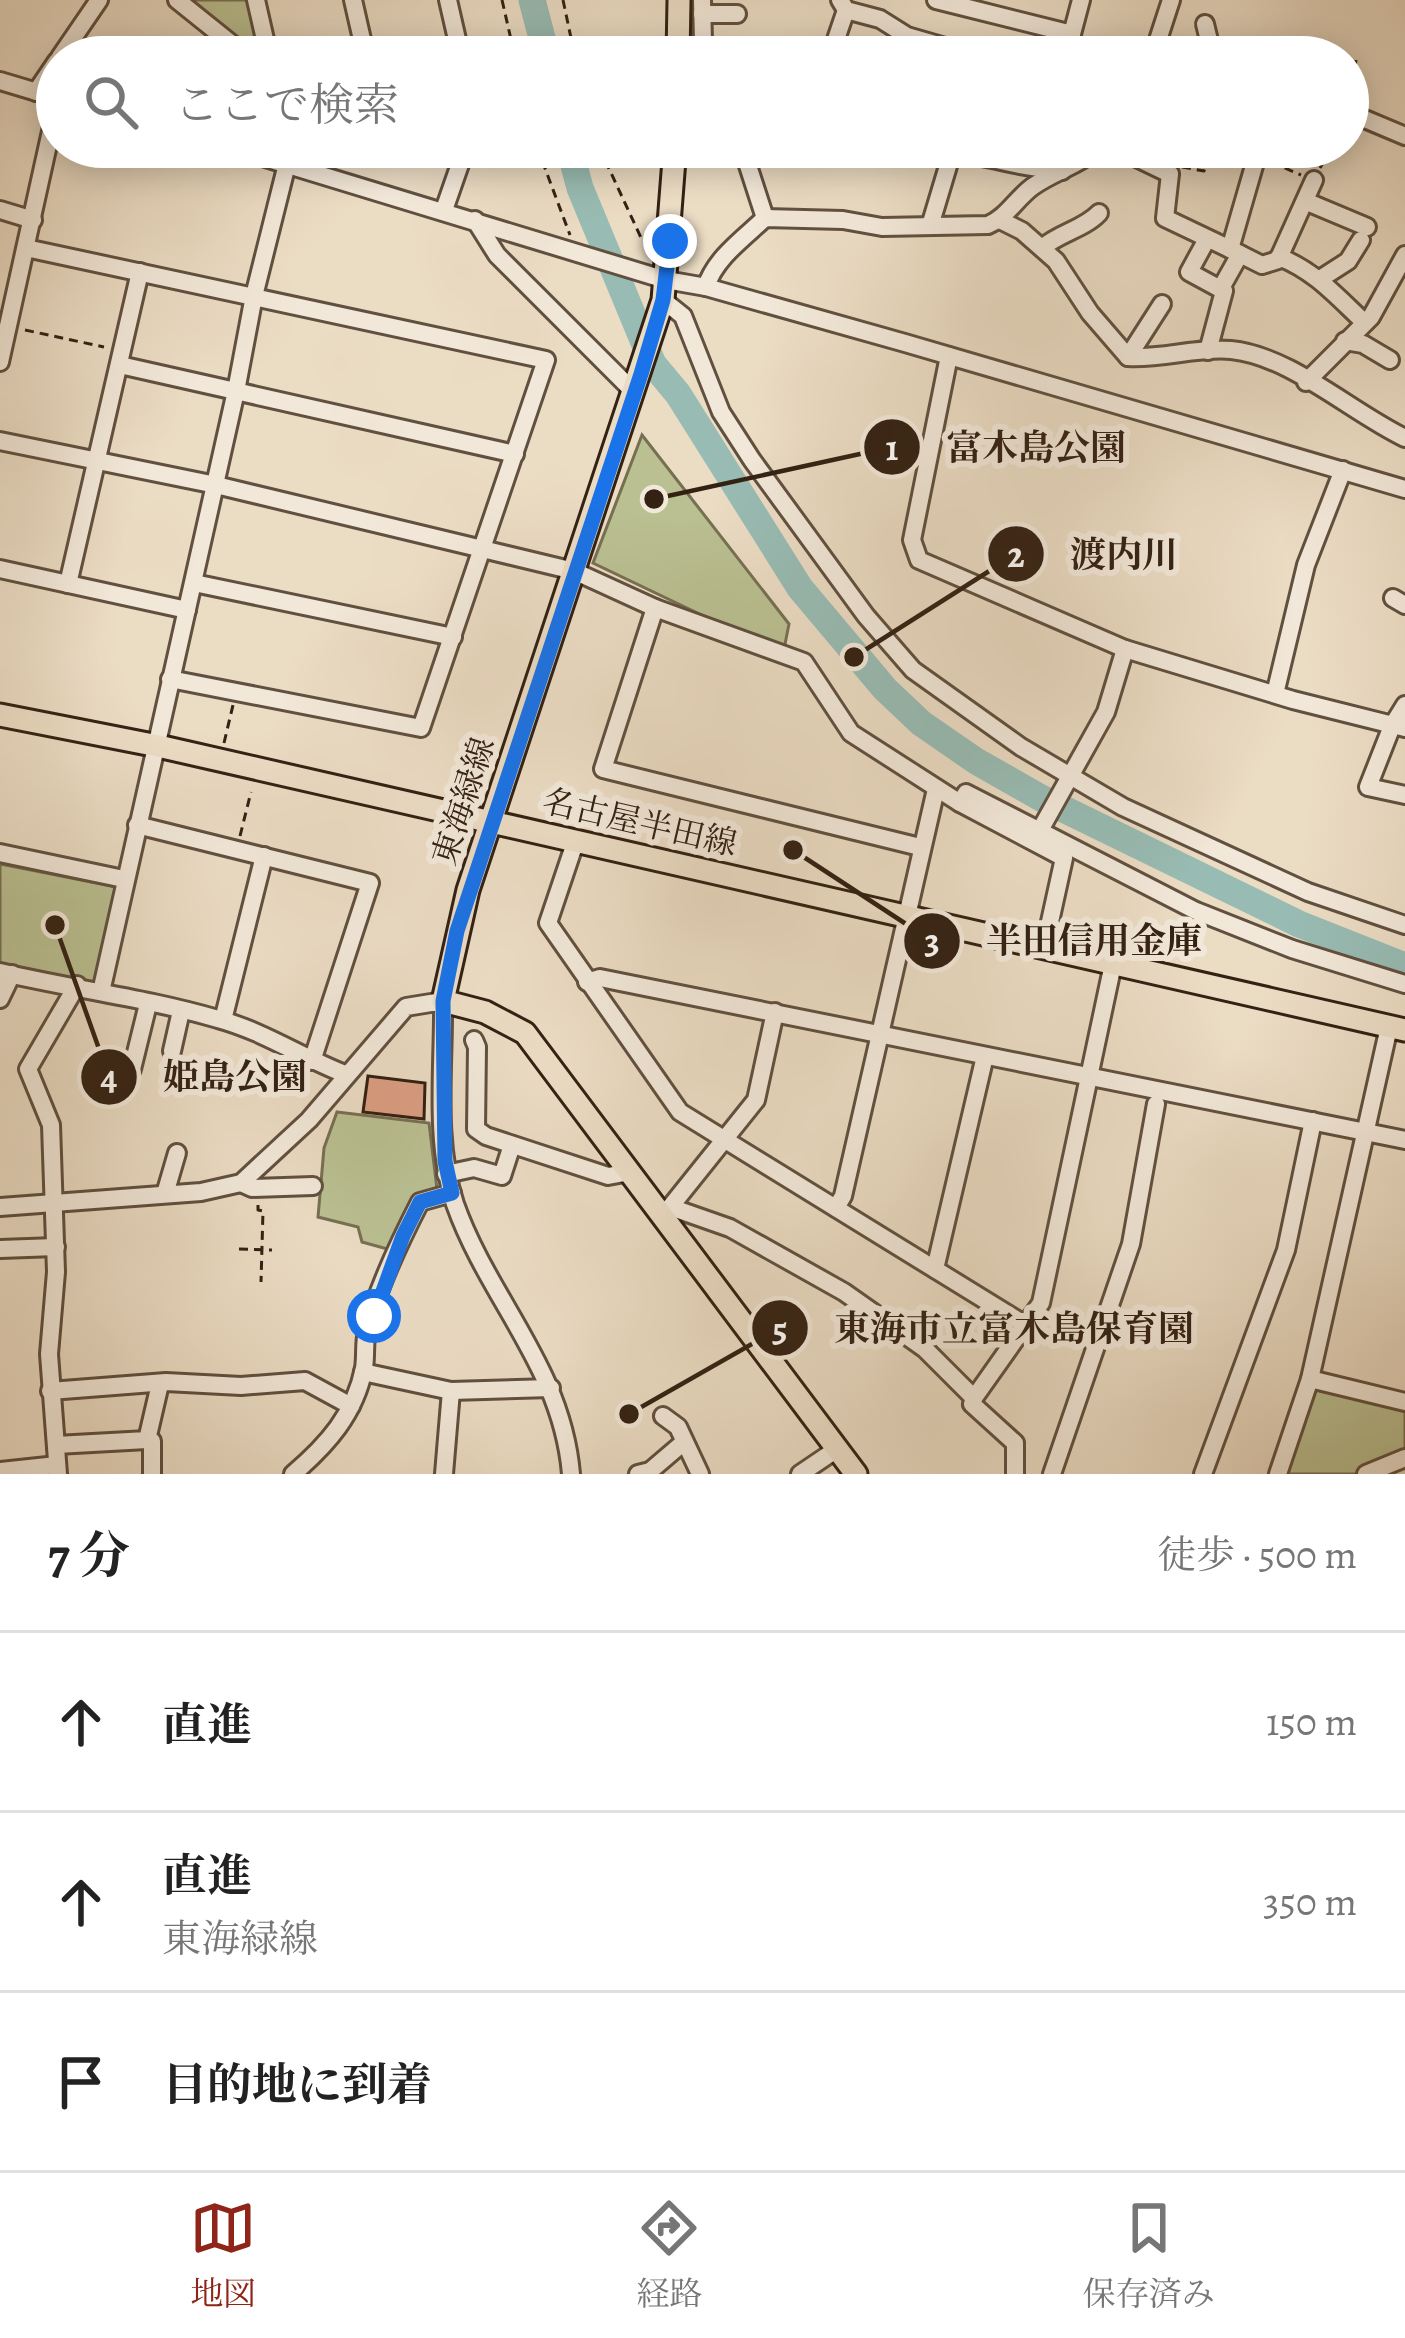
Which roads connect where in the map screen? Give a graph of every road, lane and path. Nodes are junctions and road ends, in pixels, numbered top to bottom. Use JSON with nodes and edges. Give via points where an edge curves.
{"nodes":[{"id":1,"x":177,"y":0,"type":"edge"},
{"id":2,"x":256,"y":0,"type":"edge"},
{"id":3,"x":353,"y":0,"type":"edge"},
{"id":4,"x":448,"y":0,"type":"edge"},
{"id":5,"x":502,"y":0,"type":"edge"},
{"id":6,"x":563,"y":0,"type":"edge"},
{"id":7,"x":679,"y":0,"type":"edge"},
{"id":8,"x":936,"y":0,"type":"edge"},
{"id":9,"x":1081,"y":0,"type":"edge"},
{"id":10,"x":1169,"y":0,"type":"edge"},
{"id":11,"x":96,"y":1,"type":"edge"},
{"id":12,"x":843,"y":5,"type":"edge"},
{"id":13,"x":702,"y":7,"type":"edge"},
{"id":14,"x":737,"y":14,"type":"dead end"},
{"id":15,"x":1205,"y":24,"type":"dead end"},
{"id":16,"x":1072,"y":34,"type":"joint"},
{"id":17,"x":73,"y":36,"type":"edge"},
{"id":18,"x":222,"y":36,"type":"edge"},
{"id":19,"x":264,"y":36,"type":"edge"},
{"id":20,"x":362,"y":36,"type":"edge"},
{"id":21,"x":456,"y":36,"type":"edge"},
{"id":22,"x":510,"y":36,"type":"edge"},
{"id":23,"x":571,"y":36,"type":"edge"},
{"id":24,"x":678,"y":36,"type":"edge"},
{"id":25,"x":835,"y":36,"type":"edge"},
{"id":26,"x":909,"y":36,"type":"edge"},
{"id":27,"x":1159,"y":36,"type":"edge"},
{"id":28,"x":1208,"y":36,"type":"edge"},
{"id":29,"x":0,"y":81,"type":"edge"},
{"id":30,"x":36,"y":92,"type":"edge"},
{"id":31,"x":1369,"y":119,"type":"edge"},
{"id":32,"x":1403,"y":130,"type":"edge"},
{"id":33,"x":43,"y":168,"type":"edge"},
{"id":34,"x":285,"y":168,"type":"edge"},
{"id":35,"x":300,"y":168,"type":"edge"},
{"id":36,"x":459,"y":168,"type":"edge"},
{"id":37,"x":545,"y":168,"type":"edge"},
{"id":38,"x":609,"y":168,"type":"edge"},
{"id":39,"x":673,"y":168,"type":"edge"},
{"id":40,"x":749,"y":168,"type":"edge"},
{"id":41,"x":938,"y":168,"type":"edge"},
{"id":42,"x":1063,"y":168,"type":"edge"},
{"id":43,"x":1068,"y":168,"type":"edge"},
{"id":44,"x":1158,"y":168,"type":"edge"},
{"id":45,"x":1180,"y":168,"type":"edge"},
{"id":46,"x":1254,"y":168,"type":"edge"},
{"id":47,"x":1281,"y":168,"type":"edge"},
{"id":48,"x":1321,"y":168,"type":"edge"},
{"id":49,"x":1063,"y":171,"type":"junction"},
{"id":50,"x":1170,"y":174,"type":"junction"},
{"id":51,"x":1314,"y":180,"type":"junction"},
{"id":52,"x":1305,"y":200,"type":"junction"},
{"id":53,"x":0,"y":210,"type":"edge"},
{"id":54,"x":444,"y":210,"type":"junction"},
{"id":55,"x":1100,"y":213,"type":"dead end"},
{"id":56,"x":765,"y":218,"type":"junction"},
{"id":57,"x":33,"y":220,"type":"junction"},
{"id":58,"x":476,"y":220,"type":"junction"},
{"id":59,"x":1000,"y":220,"type":"junction"},
{"id":60,"x":930,"y":226,"type":"junction"},
{"id":61,"x":1207,"y":239,"type":"junction"},
{"id":62,"x":653,"y":240,"type":"dead end"},
{"id":63,"x":26,"y":248,"type":"junction"},
{"id":64,"x":1042,"y":248,"type":"junction"},
{"id":65,"x":1235,"y":251,"type":"junction"},
{"id":66,"x":574,"y":252,"type":"junction"},
{"id":67,"x":1405,"y":255,"type":"edge"},
{"id":68,"x":1279,"y":257,"type":"junction"},
{"id":69,"x":140,"y":272,"type":"junction"},
{"id":70,"x":1320,"y":280,"type":"junction"},
{"id":71,"x":706,"y":287,"type":"junction"},
{"id":72,"x":1221,"y":287,"type":"junction"},
{"id":73,"x":664,"y":290,"type":"junction"},
{"id":74,"x":254,"y":296,"type":"junction"},
{"id":75,"x":1162,"y":304,"type":"dead end"},
{"id":76,"x":1364,"y":322,"type":"junction"},
{"id":77,"x":8,"y":326,"type":"junction"},
{"id":78,"x":1346,"y":341,"type":"junction"},
{"id":79,"x":1208,"y":351,"type":"junction"},
{"id":80,"x":949,"y":356,"type":"junction"},
{"id":81,"x":1128,"y":357,"type":"junction"},
{"id":82,"x":122,"y":358,"type":"junction"},
{"id":83,"x":1390,"y":360,"type":"dead end"},
{"id":84,"x":0,"y":362,"type":"edge"},
{"id":85,"x":1306,"y":382,"type":"junction"},
{"id":86,"x":638,"y":383,"type":"junction"},
{"id":87,"x":236,"y":391,"type":"junction"},
{"id":88,"x":1405,"y":438,"type":"edge"},
{"id":89,"x":0,"y":441,"type":"edge"},
{"id":90,"x":515,"y":454,"type":"junction"},
{"id":91,"x":96,"y":460,"type":"junction"},
{"id":92,"x":1343,"y":470,"type":"junction"},
{"id":93,"x":216,"y":485,"type":"junction"},
{"id":94,"x":1405,"y":489,"type":"edge"},
{"id":95,"x":482,"y":549,"type":"junction"},
{"id":96,"x":0,"y":569,"type":"edge"},
{"id":97,"x":574,"y":571,"type":"junction"},
{"id":98,"x":194,"y":583,"type":"junction"},
{"id":99,"x":68,"y":584,"type":"junction"},
{"id":100,"x":655,"y":608,"type":"junction"},
{"id":101,"x":188,"y":610,"type":"junction"},
{"id":102,"x":453,"y":637,"type":"junction"},
{"id":103,"x":1125,"y":649,"type":"junction"},
{"id":104,"x":170,"y":679,"type":"junction"},
{"id":105,"x":236,"y":692,"type":"junction"},
{"id":106,"x":1275,"y":694,"type":"junction"},
{"id":107,"x":1405,"y":705,"type":"edge"},
{"id":108,"x":0,"y":716,"type":"edge"},
{"id":109,"x":1398,"y":727,"type":"edge"},
{"id":110,"x":158,"y":746,"type":"junction"},
{"id":111,"x":223,"y":749,"type":"dead end"},
{"id":112,"x":1069,"y":781,"type":"junction"},
{"id":113,"x":936,"y":788,"type":"junction"},
{"id":114,"x":250,"y":792,"type":"dead end"},
{"id":115,"x":1405,"y":795,"type":"edge"},
{"id":116,"x":959,"y":803,"type":"junction"},
{"id":117,"x":492,"y":822,"type":"junction"},
{"id":118,"x":137,"y":825,"type":"junction"},
{"id":119,"x":1039,"y":832,"type":"junction"},
{"id":120,"x":576,"y":840,"type":"junction"},
{"id":121,"x":920,"y":847,"type":"junction"},
{"id":122,"x":237,"y":850,"type":"junction"},
{"id":123,"x":0,"y":853,"type":"edge"},
{"id":124,"x":264,"y":856,"type":"junction"},
{"id":125,"x":119,"y":878,"type":"dead end"},
{"id":126,"x":904,"y":919,"type":"junction"},
{"id":127,"x":1405,"y":925,"type":"edge"},
{"id":128,"x":1044,"y":949,"type":"junction"},
{"id":129,"x":1113,"y":964,"type":"junction"},
{"id":130,"x":6,"y":973,"type":"edge"},
{"id":131,"x":587,"y":982,"type":"junction"},
{"id":132,"x":1405,"y":984,"type":"edge"},
{"id":133,"x":77,"y":985,"type":"junction"},
{"id":134,"x":100,"y":992,"type":"junction"},
{"id":135,"x":0,"y":999,"type":"edge"},
{"id":136,"x":443,"y":1001,"type":"junction"},
{"id":137,"x":148,"y":1004,"type":"junction"},
{"id":138,"x":181,"y":1011,"type":"junction"},
{"id":139,"x":775,"y":1012,"type":"junction"},
{"id":140,"x":223,"y":1020,"type":"junction"},
{"id":141,"x":1397,"y":1028,"type":"edge"},
{"id":142,"x":878,"y":1034,"type":"junction"},
{"id":143,"x":473,"y":1040,"type":"dead end"},
{"id":144,"x":172,"y":1051,"type":"dead end"},
{"id":145,"x":985,"y":1056,"type":"junction"},
{"id":146,"x":312,"y":1061,"type":"junction"},
{"id":147,"x":131,"y":1070,"type":"dead end"},
{"id":148,"x":345,"y":1075,"type":"junction"},
{"id":149,"x":1092,"y":1077,"type":"junction"},
{"id":150,"x":1156,"y":1104,"type":"dead end"},
{"id":151,"x":1313,"y":1121,"type":"junction"},
{"id":152,"x":1365,"y":1131,"type":"junction"},
{"id":153,"x":1405,"y":1140,"type":"edge"},
{"id":154,"x":726,"y":1141,"type":"junction"},
{"id":155,"x":512,"y":1145,"type":"junction"},
{"id":156,"x":177,"y":1153,"type":"dead end"},
{"id":157,"x":630,"y":1172,"type":"junction"},
{"id":158,"x":446,"y":1174,"type":"junction"},
{"id":159,"x":250,"y":1185,"type":"junction"},
{"id":160,"x":313,"y":1186,"type":"dead end"},
{"id":161,"x":452,"y":1193,"type":"junction"},
{"id":162,"x":165,"y":1194,"type":"junction"},
{"id":163,"x":55,"y":1200,"type":"junction"},
{"id":164,"x":0,"y":1207,"type":"edge"},
{"id":165,"x":836,"y":1208,"type":"junction"},
{"id":166,"x":667,"y":1211,"type":"junction"},
{"id":167,"x":56,"y":1247,"type":"junction"},
{"id":168,"x":0,"y":1249,"type":"edge"},
{"id":169,"x":239,"y":1249,"type":"dead end"},
{"id":170,"x":260,"y":1250,"type":"junction"},
{"id":171,"x":272,"y":1250,"type":"dead end"},
{"id":172,"x":934,"y":1269,"type":"junction"},
{"id":173,"x":261,"y":1282,"type":"dead end"},
{"id":174,"x":1027,"y":1326,"type":"junction"},
{"id":175,"x":363,"y":1372,"type":"junction"},
{"id":176,"x":1310,"y":1379,"type":"junction"},
{"id":177,"x":160,"y":1384,"type":"junction"},
{"id":178,"x":551,"y":1388,"type":"junction"},
{"id":179,"x":50,"y":1391,"type":"junction"},
{"id":180,"x":452,"y":1391,"type":"junction"},
{"id":181,"x":974,"y":1398,"type":"junction"},
{"id":182,"x":1405,"y":1402,"type":"edge"},
{"id":183,"x":351,"y":1406,"type":"junction"},
{"id":184,"x":663,"y":1416,"type":"dead end"},
{"id":185,"x":147,"y":1440,"type":"junction"},
{"id":186,"x":684,"y":1442,"type":"junction"},
{"id":187,"x":56,"y":1445,"type":"junction"},
{"id":188,"x":837,"y":1449,"type":"junction"},
{"id":189,"x":1405,"y":1459,"type":"edge"},
{"id":190,"x":58,"y":1469,"type":"edge"},
{"id":191,"x":0,"y":1471,"type":"edge"},
{"id":192,"x":152,"y":1474,"type":"edge"},
{"id":193,"x":293,"y":1474,"type":"edge"},
{"id":194,"x":444,"y":1474,"type":"edge"},
{"id":195,"x":571,"y":1474,"type":"edge"},
{"id":196,"x":638,"y":1474,"type":"edge"},
{"id":197,"x":699,"y":1474,"type":"edge"},
{"id":198,"x":800,"y":1474,"type":"edge"},
{"id":199,"x":856,"y":1474,"type":"edge"},
{"id":200,"x":1015,"y":1474,"type":"edge"},
{"id":201,"x":1052,"y":1474,"type":"edge"},
{"id":202,"x":1203,"y":1474,"type":"edge"},
{"id":203,"x":1278,"y":1474,"type":"edge"},
{"id":204,"x":1366,"y":1474,"type":"edge"}],
"edges":[{"from":1,"to":18,"type":"street"},
{"from":2,"to":19,"type":"street"},
{"from":3,"to":20,"type":"street"},
{"from":4,"to":21,"type":"street"},
{"from":5,"to":22,"type":"path"},
{"from":6,"to":23,"type":"path"},
{"from":7,"to":24,"type":"main road"},
{"from":8,"to":16,"type":"street"},
{"from":9,"to":16,"type":"street"},
{"from":10,"to":27,"type":"street"},
{"from":11,"to":17,"type":"street"},
{"from":12,"to":25,"type":"street"},
{"from":12,"to":26,"type":"street"},
{"from":13,"to":14,"type":"street"},
{"from":15,"to":28,"type":"street"},
{"from":29,"to":30,"type":"street"},
{"from":31,"to":32,"type":"street"},
{"from":33,"to":57,"type":"street"},
{"from":34,"to":74,"type":"street"},
{"from":35,"to":54,"type":"street"},
{"from":36,"to":54,"type":"street"},
{"from":37,"to":66,"type":"path"},
{"from":38,"to":62,"type":"path","via":[[643,242]]},
{"from":39,"to":73,"type":"main road","name":"東海緑線"},
{"from":40,"to":56,"type":"street"},
{"from":41,"to":60,"type":"street"},
{"from":42,"to":49,"type":"street"},
{"from":43,"to":49,"type":"street"},
{"from":44,"to":50,"type":"street"},
{"from":45,"to":50,"type":"path"},
{"from":46,"to":65,"type":"street"},
{"from":47,"to":51,"type":"path"},
{"from":48,"to":51,"type":"path"},
{"from":49,"to":59,"type":"street","via":[[1030,188]]},
{"from":50,"to":61,"type":"street","via":[[1165,218]]},
{"from":51,"to":52,"type":"street"},
{"from":52,"to":68,"type":"street"},
{"from":52,"to":70,"type":"street","via":[[1364,233],[1348,261]]},
{"from":53,"to":57,"type":"street"},
{"from":54,"to":58,"type":"street"},
{"from":55,"to":64,"type":"street"},
{"from":56,"to":60,"type":"street"},
{"from":56,"to":71,"type":"street"},
{"from":57,"to":63,"type":"street"},
{"from":58,"to":66,"type":"street"},
{"from":58,"to":86,"type":"street","via":[[497,255]]},
{"from":59,"to":60,"type":"street"},
{"from":59,"to":64,"type":"street"},
{"from":61,"to":65,"type":"street"},
{"from":61,"to":72,"type":"street","via":[[1189,272]]},
{"from":63,"to":69,"type":"street"},
{"from":63,"to":77,"type":"street"},
{"from":64,"to":81,"type":"street"},
{"from":65,"to":68,"type":"street","via":[[1262,265]]},
{"from":65,"to":72,"type":"street"},
{"from":66,"to":73,"type":"street","via":[[633,268]]},
{"from":67,"to":76,"type":"street"},
{"from":68,"to":70,"type":"street"},
{"from":69,"to":74,"type":"street"},
{"from":69,"to":82,"type":"street"},
{"from":70,"to":76,"type":"street"},
{"from":71,"to":73,"type":"street"},
{"from":71,"to":80,"type":"street"},
{"from":72,"to":79,"type":"street"},
{"from":73,"to":86,"type":"main road","name":"東海緑線"},
{"from":73,"to":112,"type":"street","via":[[683,316],[721,412],[866,616],[913,670]]},
{"from":74,"to":87,"type":"street"},
{"from":74,"to":90,"type":"street","via":[[546,360]]},
{"from":75,"to":81,"type":"street"},
{"from":76,"to":78,"type":"street"},
{"from":77,"to":82,"type":"path"},
{"from":77,"to":84,"type":"street"},
{"from":78,"to":83,"type":"street"},
{"from":78,"to":85,"type":"street"},
{"from":79,"to":81,"type":"street"},
{"from":79,"to":85,"type":"street","via":[[1282,362]]},
{"from":80,"to":92,"type":"street"},
{"from":80,"to":103,"type":"street","via":[[912,540],[919,560]]},
{"from":82,"to":87,"type":"street"},
{"from":82,"to":91,"type":"street"},
{"from":85,"to":88,"type":"street"},
{"from":86,"to":97,"type":"main road","name":"東海緑線"},
{"from":87,"to":90,"type":"street"},
{"from":87,"to":93,"type":"street"},
{"from":89,"to":91,"type":"street"},
{"from":90,"to":95,"type":"street"},
{"from":91,"to":93,"type":"street"},
{"from":91,"to":99,"type":"street"},
{"from":92,"to":94,"type":"street"},
{"from":92,"to":106,"type":"street","via":[[1306,565]]},
{"from":93,"to":95,"type":"street"},
{"from":93,"to":98,"type":"street"},
{"from":95,"to":97,"type":"street"},
{"from":95,"to":102,"type":"street"},
{"from":96,"to":99,"type":"street"},
{"from":97,"to":100,"type":"street"},
{"from":97,"to":117,"type":"main road","name":"東海緑線"},
{"from":98,"to":101,"type":"street"},
{"from":98,"to":102,"type":"street"},
{"from":99,"to":101,"type":"street"},
{"from":100,"to":113,"type":"street","via":[[804,662],[850,733]]},
{"from":100,"to":121,"type":"street","via":[[603,769]]},
{"from":101,"to":104,"type":"street"},
{"from":102,"to":105,"type":"street","via":[[421,728]]},
{"from":103,"to":106,"type":"street"},
{"from":103,"to":112,"type":"street","via":[[1106,712]]},
{"from":104,"to":105,"type":"street"},
{"from":104,"to":110,"type":"street"},
{"from":105,"to":111,"type":"path"},
{"from":106,"to":109,"type":"street"},
{"from":107,"to":109,"type":"street"},
{"from":108,"to":110,"type":"main road","name":"名古屋半田線"},
{"from":109,"to":115,"type":"street","via":[[1368,787]]},
{"from":110,"to":117,"type":"main road","name":"名古屋半田線"},
{"from":110,"to":118,"type":"street"},
{"from":112,"to":119,"type":"street"},
{"from":112,"to":127,"type":"street","via":[[1308,892]]},
{"from":113,"to":116,"type":"street"},
{"from":113,"to":121,"type":"street"},
{"from":114,"to":122,"type":"path"},
{"from":116,"to":119,"type":"street","via":[[966,793]]},
{"from":116,"to":128,"type":"street","via":[[1064,858]]},
{"from":117,"to":120,"type":"main road","name":"名古屋半田線"},
{"from":117,"to":136,"type":"main road","name":"東海緑線"},
{"from":118,"to":122,"type":"street"},
{"from":118,"to":134,"type":"street"},
{"from":119,"to":132,"type":"street","via":[[1196,911]]},
{"from":120,"to":126,"type":"main road","name":"名古屋半田線"},
{"from":120,"to":131,"type":"street","via":[[548,922]]},
{"from":121,"to":126,"type":"street"},
{"from":122,"to":124,"type":"street"},
{"from":123,"to":125,"type":"street"},
{"from":124,"to":140,"type":"street"},
{"from":124,"to":146,"type":"street","via":[[370,883]]},
{"from":126,"to":128,"type":"main road","name":"名古屋半田線"},
{"from":126,"to":142,"type":"street"},
{"from":128,"to":129,"type":"main road","name":"名古屋半田線"},
{"from":129,"to":141,"type":"main road","name":"名古屋半田線"},
{"from":129,"to":149,"type":"street"},
{"from":130,"to":133,"type":"street"},
{"from":130,"to":135,"type":"street"},
{"from":131,"to":139,"type":"street","via":[[600,977]]},
{"from":131,"to":154,"type":"street","via":[[680,1112]]},
{"from":133,"to":134,"type":"street"},
{"from":133,"to":163,"type":"street","via":[[28,1070],[51,1125]]},
{"from":134,"to":137,"type":"street"},
{"from":136,"to":148,"type":"street","via":[[406,1007]]},
{"from":136,"to":157,"type":"main road","via":[[525,1033]]},
{"from":136,"to":158,"type":"street"},
{"from":137,"to":138,"type":"street"},
{"from":137,"to":147,"type":"street"},
{"from":138,"to":140,"type":"street"},
{"from":138,"to":144,"type":"street"},
{"from":139,"to":142,"type":"street"},
{"from":139,"to":154,"type":"street","via":[[756,1100]]},
{"from":140,"to":146,"type":"street"},
{"from":141,"to":152,"type":"street"},
{"from":142,"to":145,"type":"street"},
{"from":142,"to":165,"type":"street"},
{"from":143,"to":155,"type":"street","via":[[476,1129]]},
{"from":145,"to":149,"type":"street"},
{"from":145,"to":172,"type":"street"},
{"from":146,"to":148,"type":"street"},
{"from":148,"to":159,"type":"street"},
{"from":149,"to":151,"type":"street"},
{"from":149,"to":174,"type":"street","via":[[1040,1303]]},
{"from":150,"to":201,"type":"street","via":[[1131,1244]]},
{"from":151,"to":152,"type":"street"},
{"from":151,"to":202,"type":"street","via":[[1286,1250]]},
{"from":152,"to":153,"type":"street"},
{"from":152,"to":176,"type":"street"},
{"from":154,"to":165,"type":"street"},
{"from":154,"to":166,"type":"street"},
{"from":155,"to":157,"type":"street","via":[[608,1176]]},
{"from":155,"to":158,"type":"street","via":[[502,1176],[474,1168]]},
{"from":156,"to":162,"type":"street"},
{"from":157,"to":166,"type":"main road"},
{"from":158,"to":161,"type":"street"},
{"from":159,"to":160,"type":"street"},
{"from":159,"to":162,"type":"street"},
{"from":159,"to":170,"type":"path","via":[[263,1211]]},
{"from":161,"to":175,"type":"street","via":[[420,1202],[403,1236],[367,1328]]},
{"from":161,"to":178,"type":"street"},
{"from":162,"to":163,"type":"street"},
{"from":163,"to":164,"type":"street"},
{"from":163,"to":167,"type":"street"},
{"from":165,"to":172,"type":"street"},
{"from":166,"to":181,"type":"street","via":[[730,1228],[844,1292],[939,1361]]},
{"from":166,"to":188,"type":"main road"},
{"from":167,"to":168,"type":"street"},
{"from":167,"to":179,"type":"street"},
{"from":169,"to":170,"type":"path"},
{"from":170,"to":171,"type":"path"},
{"from":170,"to":173,"type":"path"},
{"from":172,"to":174,"type":"street"},
{"from":174,"to":181,"type":"street"},
{"from":175,"to":180,"type":"street"},
{"from":175,"to":183,"type":"street"},
{"from":176,"to":182,"type":"street"},
{"from":176,"to":203,"type":"street"},
{"from":177,"to":179,"type":"street"},
{"from":177,"to":183,"type":"street","via":[[305,1382]]},
{"from":177,"to":185,"type":"street"},
{"from":178,"to":180,"type":"street"},
{"from":178,"to":195,"type":"street"},
{"from":179,"to":187,"type":"street"},
{"from":180,"to":194,"type":"street"},
{"from":181,"to":200,"type":"street","via":[[1015,1443]]},
{"from":183,"to":193,"type":"street","via":[[326,1447]]},
{"from":184,"to":186,"type":"street"},
{"from":185,"to":187,"type":"street"},
{"from":185,"to":192,"type":"street"},
{"from":186,"to":196,"type":"street"},
{"from":186,"to":197,"type":"street"},
{"from":187,"to":190,"type":"street"},
{"from":188,"to":198,"type":"street"},
{"from":188,"to":199,"type":"main road"},
{"from":189,"to":204,"type":"street"},
{"from":190,"to":191,"type":"street"}]}
